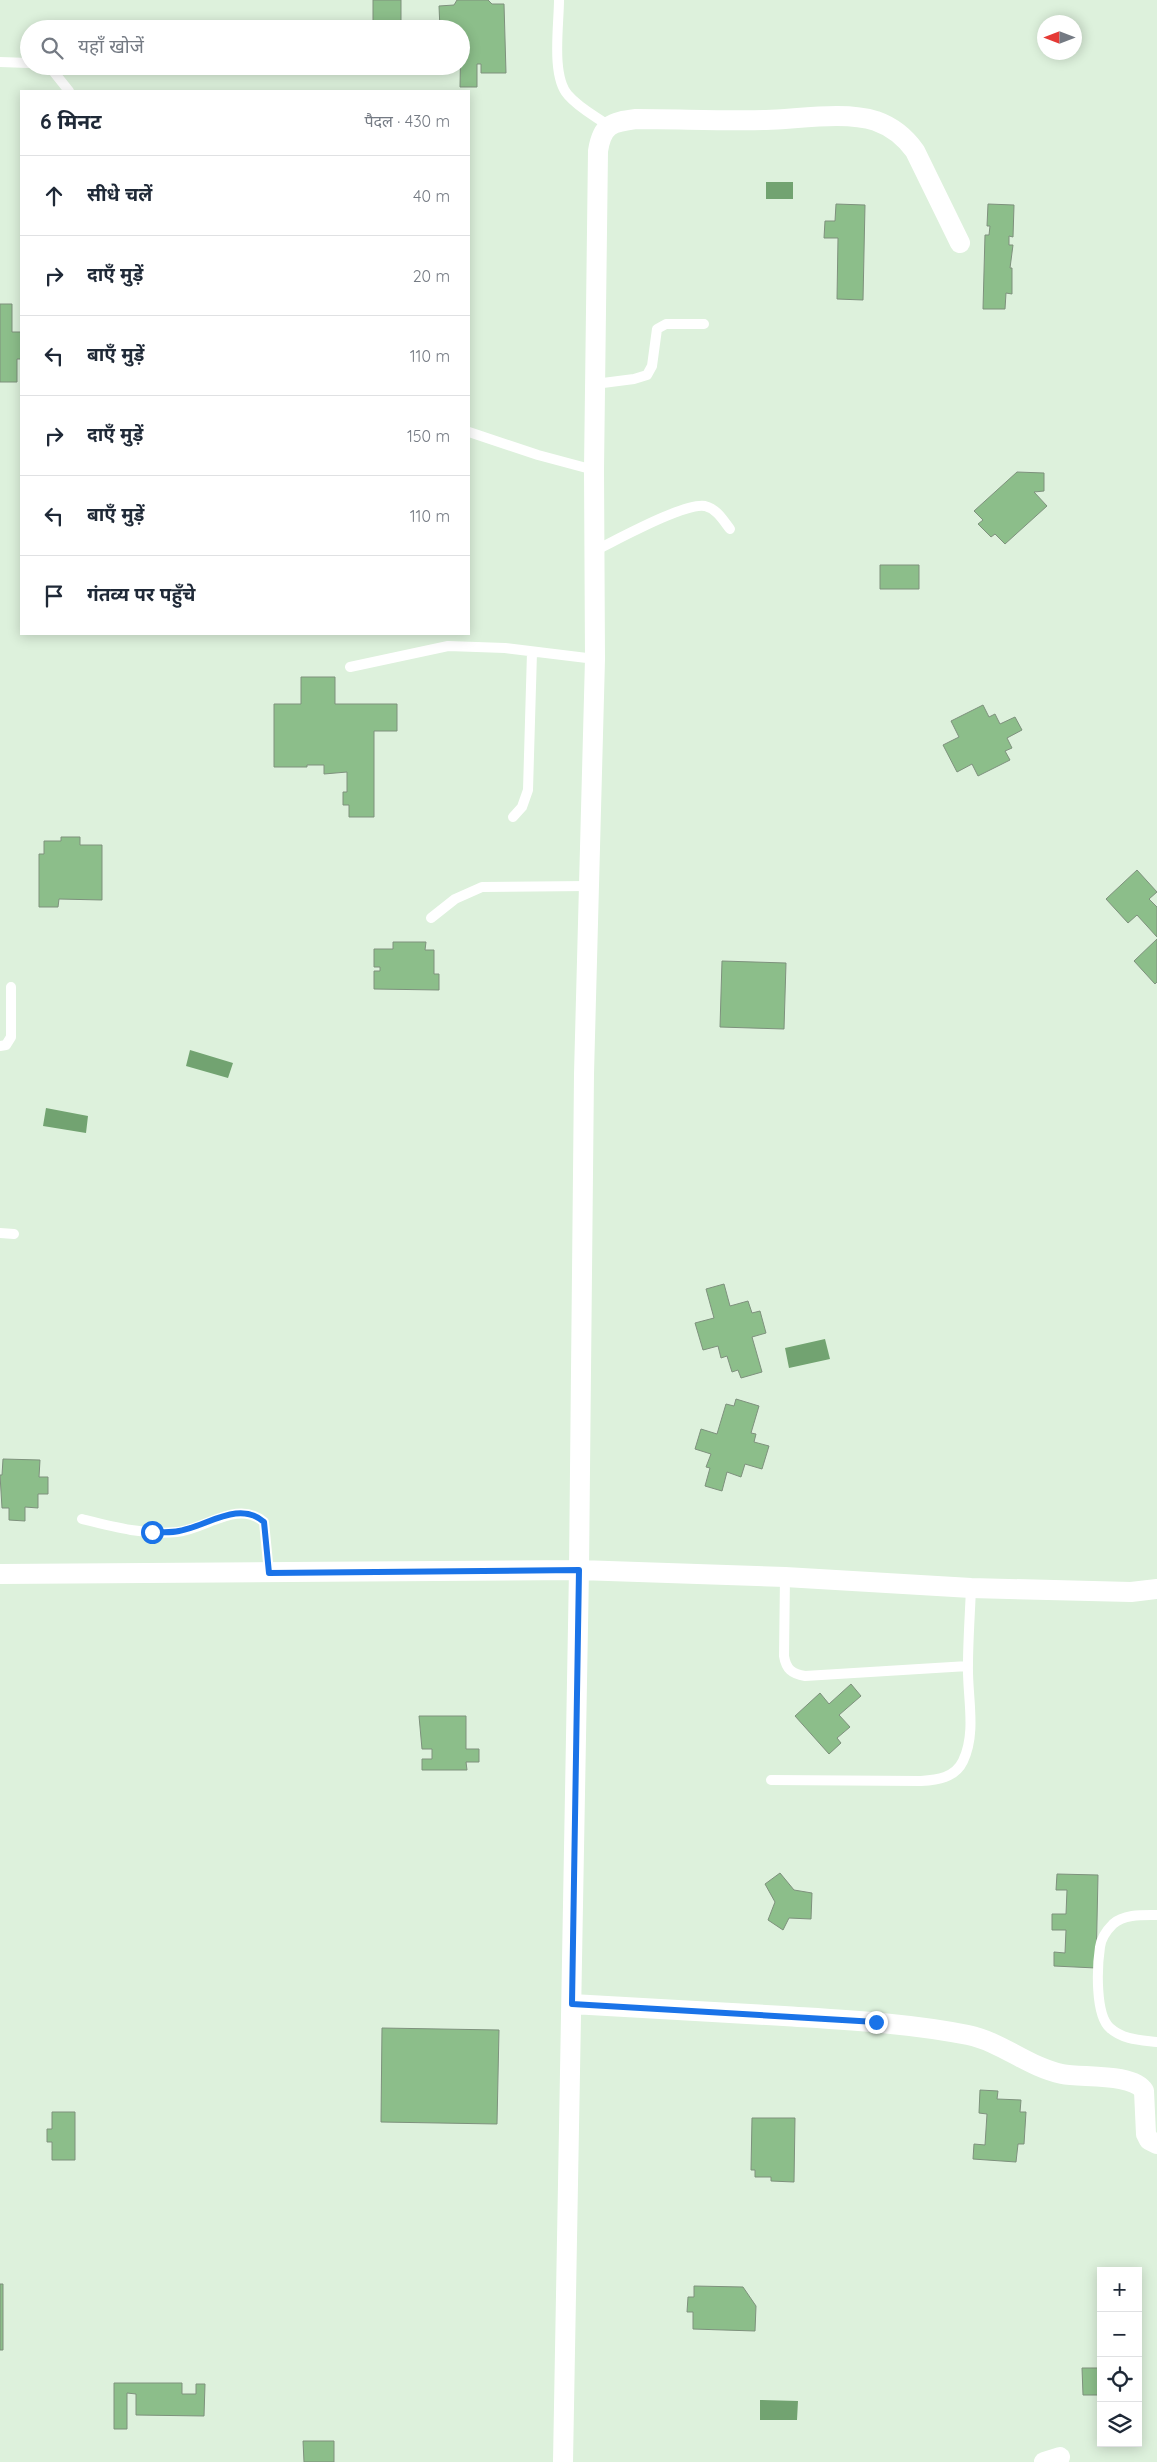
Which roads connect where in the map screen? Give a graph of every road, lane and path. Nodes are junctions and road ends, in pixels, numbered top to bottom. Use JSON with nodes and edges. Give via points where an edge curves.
{"nodes":[{"id":1,"x":559,"y":0,"type":"edge"},
{"id":2,"x":0,"y":62,"type":"edge"},
{"id":3,"x":20,"y":63,"type":"edge"},
{"id":4,"x":56,"y":75,"type":"edge"},
{"id":5,"x":68,"y":90,"type":"edge"},
{"id":6,"x":608,"y":126,"type":"junction"},
{"id":7,"x":960,"y":243,"type":"dead end"},
{"id":8,"x":704,"y":324,"type":"dead end"},
{"id":9,"x":594,"y":384,"type":"junction"},
{"id":10,"x":470,"y":432,"type":"edge"},
{"id":11,"x":594,"y":470,"type":"junction"},
{"id":12,"x":730,"y":529,"type":"dead end"},
{"id":13,"x":594,"y":551,"type":"junction"},
{"id":14,"x":532,"y":652,"type":"junction"},
{"id":15,"x":595,"y":660,"type":"junction"},
{"id":16,"x":350,"y":667,"type":"dead end"},
{"id":17,"x":513,"y":817,"type":"dead end"},
{"id":18,"x":588,"y":886,"type":"junction"},
{"id":19,"x":431,"y":918,"type":"dead end"},
{"id":20,"x":10,"y":987,"type":"dead end"},
{"id":21,"x":0,"y":1046,"type":"edge"},
{"id":22,"x":0,"y":1233,"type":"edge"},
{"id":23,"x":14,"y":1234,"type":"dead end"},
{"id":24,"x":82,"y":1519,"type":"dead end"},
{"id":25,"x":579,"y":1570,"type":"junction"},
{"id":26,"x":269,"y":1573,"type":"junction"},
{"id":27,"x":0,"y":1574,"type":"edge"},
{"id":28,"x":785,"y":1577,"type":"junction"},
{"id":29,"x":972,"y":1588,"type":"junction"},
{"id":30,"x":1157,"y":1589,"type":"edge"},
{"id":31,"x":968,"y":1666,"type":"junction"},
{"id":32,"x":771,"y":1780,"type":"dead end"},
{"id":33,"x":1157,"y":1914,"type":"edge"},
{"id":34,"x":572,"y":2004,"type":"junction"},
{"id":35,"x":1157,"y":2042,"type":"edge"},
{"id":36,"x":1157,"y":2144,"type":"edge"},
{"id":37,"x":562,"y":2462,"type":"edge"}],
"edges":[{"from":1,"to":6,"type":"lane","via":[[558,67],[561,82],[567,94]]},
{"from":2,"to":3,"type":"lane"},
{"from":4,"to":5,"type":"lane"},
{"from":6,"to":7,"type":"street","via":[[636,119],[852,117],[875,121],[891,127],[915,151]]},
{"from":6,"to":9,"type":"street","via":[[600,136],[598,151]]},
{"from":8,"to":9,"type":"lane","via":[[666,324],[659,327],[655,332],[652,366],[647,375]]},
{"from":9,"to":11,"type":"street"},
{"from":10,"to":11,"type":"lane"},
{"from":11,"to":13,"type":"street"},
{"from":12,"to":13,"type":"lane","via":[[713,509],[698,506],[644,526]]},
{"from":13,"to":15,"type":"street"},
{"from":14,"to":15,"type":"lane"},
{"from":14,"to":16,"type":"lane","via":[[448,646]]},
{"from":14,"to":17,"type":"lane","via":[[528,790],[522,807]]},
{"from":15,"to":18,"type":"street"},
{"from":18,"to":19,"type":"lane","via":[[482,887],[454,898]]},
{"from":18,"to":25,"type":"street"},
{"from":20,"to":21,"type":"lane","via":[[10,1037],[6,1045]]},
{"from":22,"to":23,"type":"lane"},
{"from":24,"to":26,"type":"lane","via":[[126,1530],[179,1532],[232,1514],[256,1515],[264,1522]]},
{"from":25,"to":26,"type":"street"},
{"from":25,"to":28,"type":"street"},
{"from":25,"to":34,"type":"street"},
{"from":26,"to":27,"type":"street"},
{"from":28,"to":29,"type":"street"},
{"from":28,"to":31,"type":"lane","via":[[784,1656],[785,1663],[795,1674]]},
{"from":29,"to":30,"type":"street","via":[[1131,1592]]},
{"from":29,"to":31,"type":"lane"},
{"from":31,"to":32,"type":"lane","via":[[970,1736],[963,1762],[943,1779]]},
{"from":33,"to":35,"type":"lane","via":[[1123,1918],[1106,1933],[1100,1946],[1099,2005],[1102,2018],[1119,2034]]},
{"from":34,"to":36,"type":"street","via":[[876,2022],[970,2035],[1038,2067],[1062,2074],[1136,2083],[1144,2091],[1146,2134]]},
{"from":34,"to":37,"type":"street"}]}
